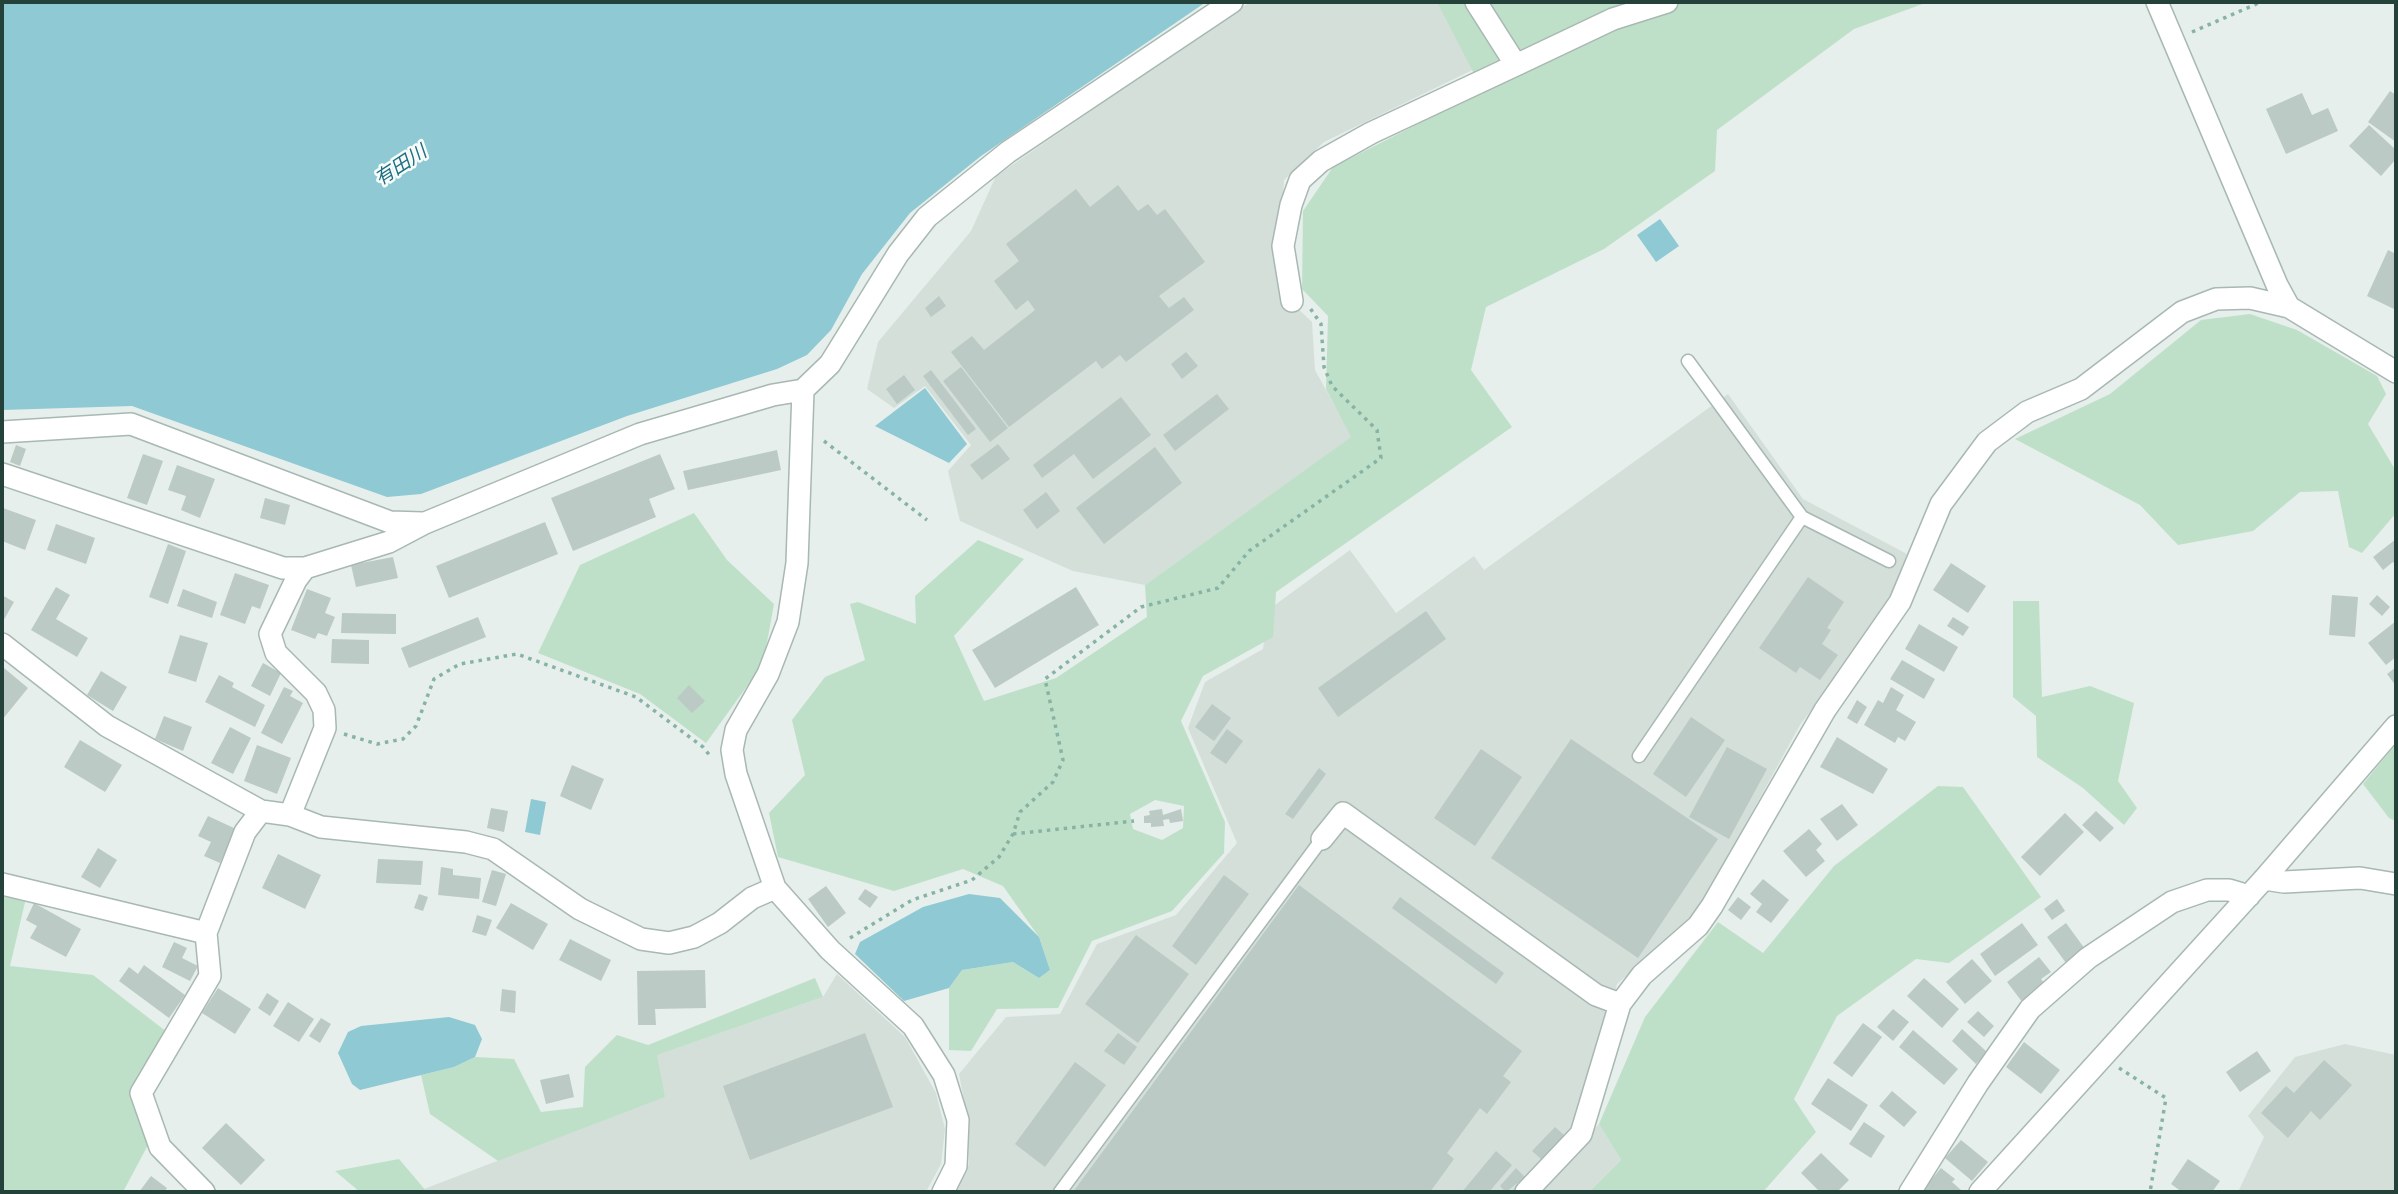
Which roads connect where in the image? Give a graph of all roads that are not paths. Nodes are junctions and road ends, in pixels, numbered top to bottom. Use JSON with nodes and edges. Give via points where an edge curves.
{"nodes":[{"id":1,"x":1232,"y":2,"type":"edge"},
{"id":2,"x":1476,"y":2,"type":"edge"},
{"id":3,"x":1667,"y":2,"type":"edge"},
{"id":4,"x":2157,"y":2,"type":"edge"},
{"id":5,"x":1516,"y":65,"type":"junction"},
{"id":6,"x":1292,"y":301,"type":"road end"},
{"id":7,"x":2289,"y":307,"type":"junction"},
{"id":8,"x":1688,"y":360,"type":"dead end"},
{"id":9,"x":2395,"y":369,"type":"edge"},
{"id":10,"x":803,"y":390,"type":"junction"},
{"id":11,"x":2,"y":432,"type":"edge"},
{"id":12,"x":2,"y":474,"type":"edge"},
{"id":13,"x":1802,"y":517,"type":"junction"},
{"id":14,"x":425,"y":523,"type":"junction"},
{"id":15,"x":1889,"y":561,"type":"dead end"},
{"id":16,"x":305,"y":568,"type":"junction"},
{"id":17,"x":2,"y":645,"type":"edge"},
{"id":18,"x":2396,"y":726,"type":"edge"},
{"id":19,"x":1639,"y":756,"type":"dead end"},
{"id":20,"x":261,"y":811,"type":"junction"},
{"id":21,"x":290,"y":815,"type":"junction"},
{"id":22,"x":1322,"y":839,"type":"joint"},
{"id":23,"x":2264,"y":879,"type":"junction"},
{"id":24,"x":2,"y":884,"type":"edge"},
{"id":25,"x":2396,"y":884,"type":"edge"},
{"id":26,"x":775,"y":888,"type":"junction"},
{"id":27,"x":2249,"y":896,"type":"junction"},
{"id":28,"x":206,"y":933,"type":"junction"},
{"id":29,"x":1620,"y":1004,"type":"junction"},
{"id":30,"x":204,"y":1192,"type":"edge"},
{"id":31,"x":943,"y":1192,"type":"edge"},
{"id":32,"x":1060,"y":1192,"type":"edge"},
{"id":33,"x":1526,"y":1192,"type":"edge"},
{"id":34,"x":1910,"y":1192,"type":"edge"},
{"id":35,"x":1980,"y":1192,"type":"edge"}],
"edges":[{"from":1,"to":10,"type":"street","via":[[1008,152],[927,217],[898,254],[830,365]]},
{"from":2,"to":5,"type":"street"},
{"from":3,"to":5,"type":"street","via":[[1613,19]]},
{"from":4,"to":7,"type":"street"},
{"from":5,"to":6,"type":"street","via":[[1371,133],[1321,161],[1300,180],[1283,246]]},
{"from":7,"to":9,"type":"street"},
{"from":7,"to":29,"type":"street","via":[[2250,298],[2216,299],[2182,312],[2081,388],[2027,412],[1987,442],[1941,504],[1900,602],[1825,709],[1712,906],[1698,926],[1642,975]]},
{"from":8,"to":13,"type":"lane"},
{"from":10,"to":14,"type":"street","via":[[640,434]]},
{"from":10,"to":26,"type":"street","via":[[797,563],[788,622],[768,674],[736,730],[732,750]]},
{"from":11,"to":14,"type":"street","via":[[131,424],[390,522]]},
{"from":12,"to":16,"type":"street","via":[[283,568]]},
{"from":13,"to":15,"type":"lane"},
{"from":13,"to":19,"type":"lane"},
{"from":14,"to":16,"type":"street","via":[[389,542]]},
{"from":16,"to":21,"type":"street","via":[[270,634],[276,653],[316,693],[324,710],[325,728]]},
{"from":17,"to":20,"type":"street","via":[[107,726]]},
{"from":18,"to":23,"type":"street"},
{"from":20,"to":21,"type":"street"},
{"from":20,"to":28,"type":"street","via":[[246,832]]},
{"from":21,"to":26,"type":"street","via":[[321,827],[466,842],[493,849],[580,909],[641,939],[669,943],[694,937]]},
{"from":22,"to":29,"type":"street","via":[[1343,813],[1596,995]]},
{"from":22,"to":32,"type":"lane"},
{"from":23,"to":25,"type":"street","via":[[2360,877]]},
{"from":23,"to":27,"type":"street"},
{"from":24,"to":28,"type":"street"},
{"from":26,"to":31,"type":"street","via":[[830,950],[913,1026],[944,1075],[958,1119],[956,1166]]},
{"from":27,"to":34,"type":"street","via":[[2207,890],[2172,902],[2088,958],[2031,1009]]},
{"from":27,"to":35,"type":"street"},
{"from":28,"to":30,"type":"street","via":[[210,976],[141,1093],[160,1147]]},
{"from":29,"to":33,"type":"street","via":[[1581,1134]]}]}
